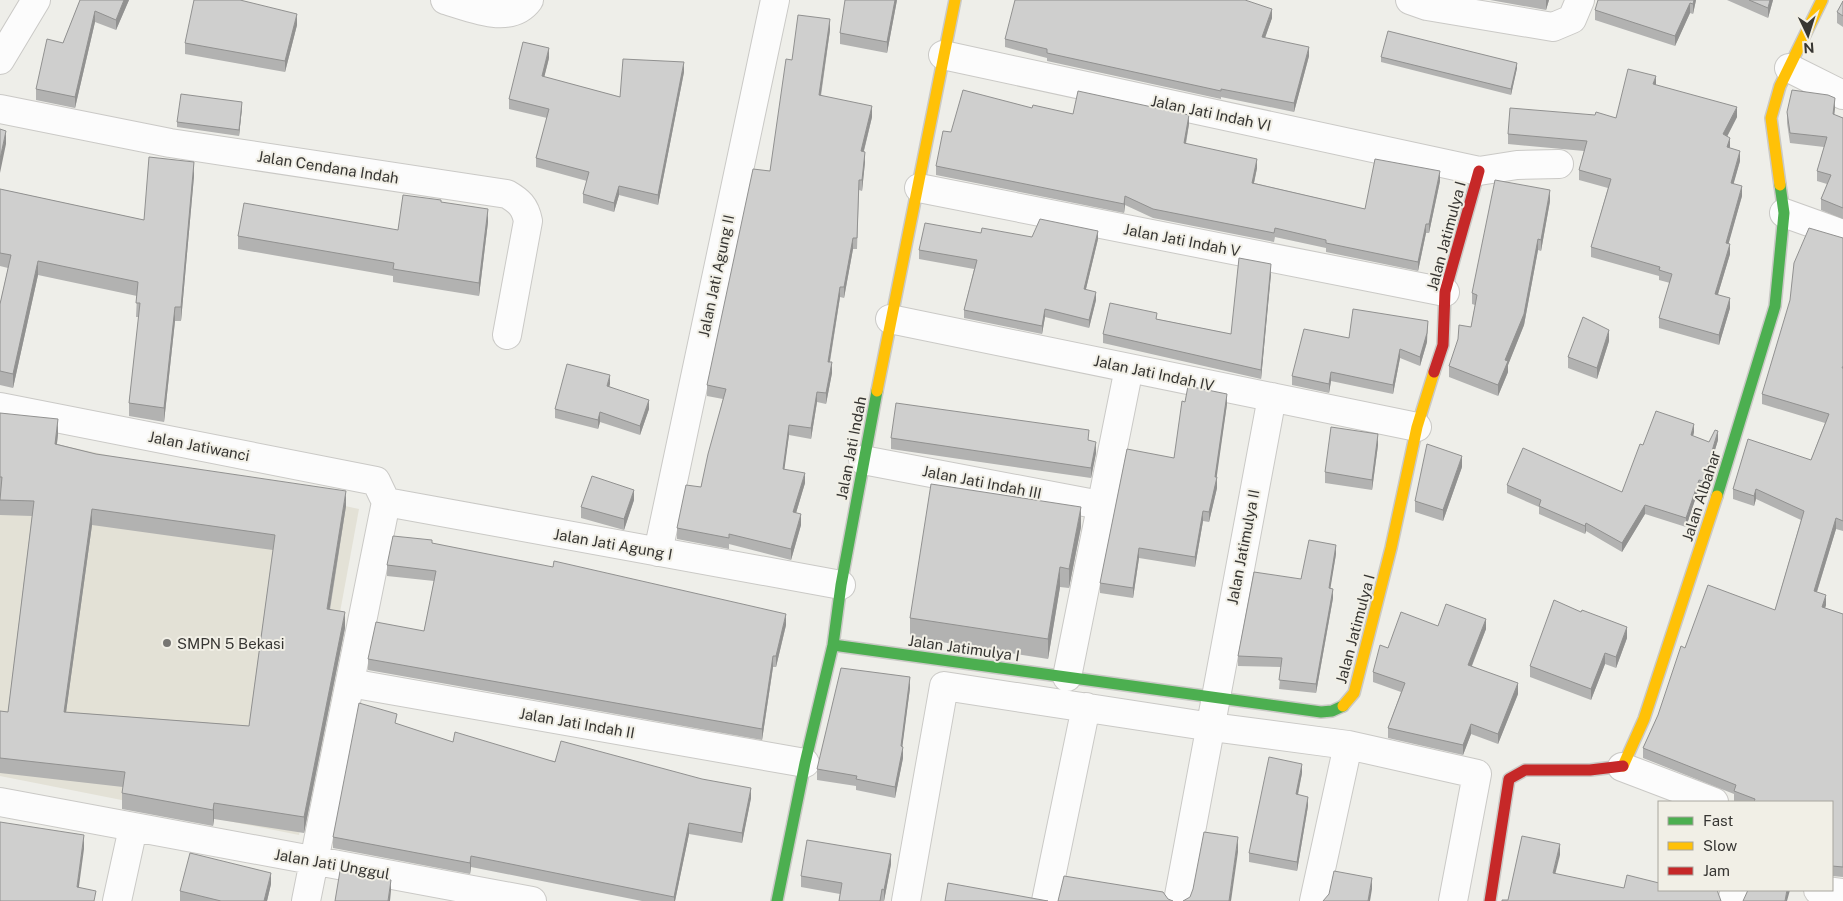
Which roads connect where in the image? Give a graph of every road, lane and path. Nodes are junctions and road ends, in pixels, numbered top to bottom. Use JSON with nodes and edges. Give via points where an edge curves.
{"nodes":[{"id":1,"x":36,"y":0,"type":"edge"},
{"id":2,"x":445,"y":0,"type":"edge"},
{"id":3,"x":775,"y":0,"type":"edge"},
{"id":4,"x":955,"y":0,"type":"edge"},
{"id":5,"x":1580,"y":0,"type":"edge"},
{"id":6,"x":1822,"y":0,"type":"edge"},
{"id":7,"x":1422,"y":2,"type":"edge"},
{"id":8,"x":518,"y":7,"type":"edge"},
{"id":9,"x":943,"y":55,"type":"junction"},
{"id":10,"x":0,"y":60,"type":"edge"},
{"id":11,"x":1789,"y":68,"type":"junction"},
{"id":12,"x":1843,"y":96,"type":"edge"},
{"id":13,"x":0,"y":109,"type":"edge"},
{"id":14,"x":1560,"y":164,"type":"dead end"},
{"id":15,"x":1479,"y":171,"type":"junction"},
{"id":16,"x":919,"y":188,"type":"junction"},
{"id":17,"x":1784,"y":213,"type":"junction"},
{"id":18,"x":1843,"y":234,"type":"edge"},
{"id":19,"x":1445,"y":292,"type":"junction"},
{"id":20,"x":890,"y":319,"type":"junction"},
{"id":21,"x":507,"y":335,"type":"dead end"},
{"id":22,"x":1129,"y":368,"type":"junction"},
{"id":23,"x":1272,"y":397,"type":"junction"},
{"id":24,"x":0,"y":407,"type":"edge"},
{"id":25,"x":1417,"y":427,"type":"junction"},
{"id":26,"x":864,"y":460,"type":"junction"},
{"id":27,"x":386,"y":502,"type":"junction"},
{"id":28,"x":1100,"y":505,"type":"junction"},
{"id":29,"x":658,"y":552,"type":"junction"},
{"id":30,"x":841,"y":585,"type":"junction"},
{"id":31,"x":833,"y":645,"type":"junction"},
{"id":32,"x":1067,"y":677,"type":"junction"},
{"id":33,"x":350,"y":683,"type":"junction"},
{"id":34,"x":1215,"y":697,"type":"junction"},
{"id":35,"x":1086,"y":707,"type":"junction"},
{"id":36,"x":1212,"y":727,"type":"junction"},
{"id":37,"x":1348,"y":745,"type":"junction"},
{"id":38,"x":805,"y":763,"type":"junction"},
{"id":39,"x":1622,"y":767,"type":"junction"},
{"id":40,"x":1711,"y":801,"type":"edge"},
{"id":41,"x":0,"y":802,"type":"edge"},
{"id":42,"x":133,"y":828,"type":"junction"},
{"id":43,"x":315,"y":861,"type":"junction"},
{"id":44,"x":1826,"y":891,"type":"edge"},
{"id":45,"x":1843,"y":893,"type":"edge"},
{"id":46,"x":116,"y":901,"type":"edge"},
{"id":47,"x":306,"y":901,"type":"edge"},
{"id":48,"x":532,"y":901,"type":"edge"},
{"id":49,"x":777,"y":901,"type":"edge"},
{"id":50,"x":906,"y":901,"type":"edge"},
{"id":51,"x":1046,"y":901,"type":"edge"},
{"id":52,"x":1178,"y":901,"type":"edge"},
{"id":53,"x":1314,"y":901,"type":"edge"},
{"id":54,"x":1453,"y":901,"type":"edge"},
{"id":55,"x":1490,"y":901,"type":"edge"}],
"edges":[{"from":1,"to":10,"type":"street"},
{"from":2,"to":8,"type":"street","via":[[494,12]]},
{"from":3,"to":29,"type":"street","name":"Jalan Jati Agung II"},
{"from":4,"to":9,"type":"street","name":"Jalan Jati Indah"},
{"from":5,"to":7,"type":"street","via":[[1572,19],[1553,27]]},
{"from":6,"to":11,"type":"street","name":"Jalan Albahar"},
{"from":9,"to":15,"type":"street","name":"Jalan Jati Indah VI"},
{"from":9,"to":16,"type":"street","name":"Jalan Jati Indah"},
{"from":11,"to":12,"type":"street"},
{"from":11,"to":17,"type":"street","name":"Jalan Albahar","via":[[1770,118]]},
{"from":13,"to":21,"type":"street","name":"Jalan Cendana Indah","via":[[170,143],[507,194],[520,202],[528,220]]},
{"from":14,"to":15,"type":"street","via":[[1517,164]]},
{"from":15,"to":19,"type":"street","name":"Jalan Jatimulya I"},
{"from":16,"to":19,"type":"street","name":"Jalan Jati Indah V"},
{"from":16,"to":20,"type":"street","name":"Jalan Jati Indah"},
{"from":17,"to":18,"type":"street"},
{"from":17,"to":39,"type":"street","name":"Jalan Albahar","via":[[1775,306],[1762,351],[1644,719]]},
{"from":19,"to":25,"type":"street","name":"Jalan Jatimulya I","via":[[1443,346]]},
{"from":20,"to":22,"type":"street","name":"Jalan Jati Indah IV"},
{"from":20,"to":26,"type":"street","name":"Jalan Jati Indah"},
{"from":22,"to":23,"type":"street","name":"Jalan Jati Indah IV"},
{"from":22,"to":28,"type":"street"},
{"from":23,"to":25,"type":"street","name":"Jalan Jati Indah IV"},
{"from":23,"to":34,"type":"street","name":"Jalan Jatimulya II"},
{"from":24,"to":27,"type":"street","name":"Jalan Jatiwanci","via":[[376,481]]},
{"from":25,"to":34,"type":"street","name":"Jalan Jatimulya I","via":[[1392,548],[1350,699],[1337,711],[1321,712]]},
{"from":26,"to":28,"type":"street","name":"Jalan Jati Indah III"},
{"from":26,"to":30,"type":"street","name":"Jalan Jati Indah"},
{"from":27,"to":29,"type":"street","name":"Jalan Jati Agung I"},
{"from":27,"to":33,"type":"street"},
{"from":28,"to":32,"type":"street"},
{"from":29,"to":30,"type":"street","name":"Jalan Jati Agung I"},
{"from":30,"to":31,"type":"street","name":"Jalan Jati Indah"},
{"from":31,"to":32,"type":"street","name":"Jalan Jatimulya I"},
{"from":31,"to":38,"type":"street","name":"Jalan Jati Indah"},
{"from":32,"to":34,"type":"street","name":"Jalan Jatimulya I"},
{"from":33,"to":38,"type":"street","name":"Jalan Jati Indah II"},
{"from":33,"to":43,"type":"street"},
{"from":34,"to":36,"type":"street","name":"Jalan Jatimulya II"},
{"from":35,"to":36,"type":"street"},
{"from":35,"to":50,"type":"street","via":[[944,686]]},
{"from":35,"to":51,"type":"street"},
{"from":36,"to":37,"type":"street"},
{"from":36,"to":52,"type":"street","name":"Jalan Jatimulya II"},
{"from":37,"to":53,"type":"street"},
{"from":37,"to":54,"type":"street","via":[[1477,774]]},
{"from":38,"to":49,"type":"street","name":"Jalan Jati Indah"},
{"from":39,"to":40,"type":"street"},
{"from":39,"to":55,"type":"street","via":[[1525,770],[1509,779]]},
{"from":41,"to":42,"type":"street","name":"Jalan Jati Unggul"},
{"from":42,"to":43,"type":"street","name":"Jalan Jati Unggul"},
{"from":42,"to":46,"type":"street"},
{"from":43,"to":47,"type":"street"},
{"from":43,"to":48,"type":"street","name":"Jalan Jati Unggul"},
{"from":44,"to":45,"type":"street"}]}
